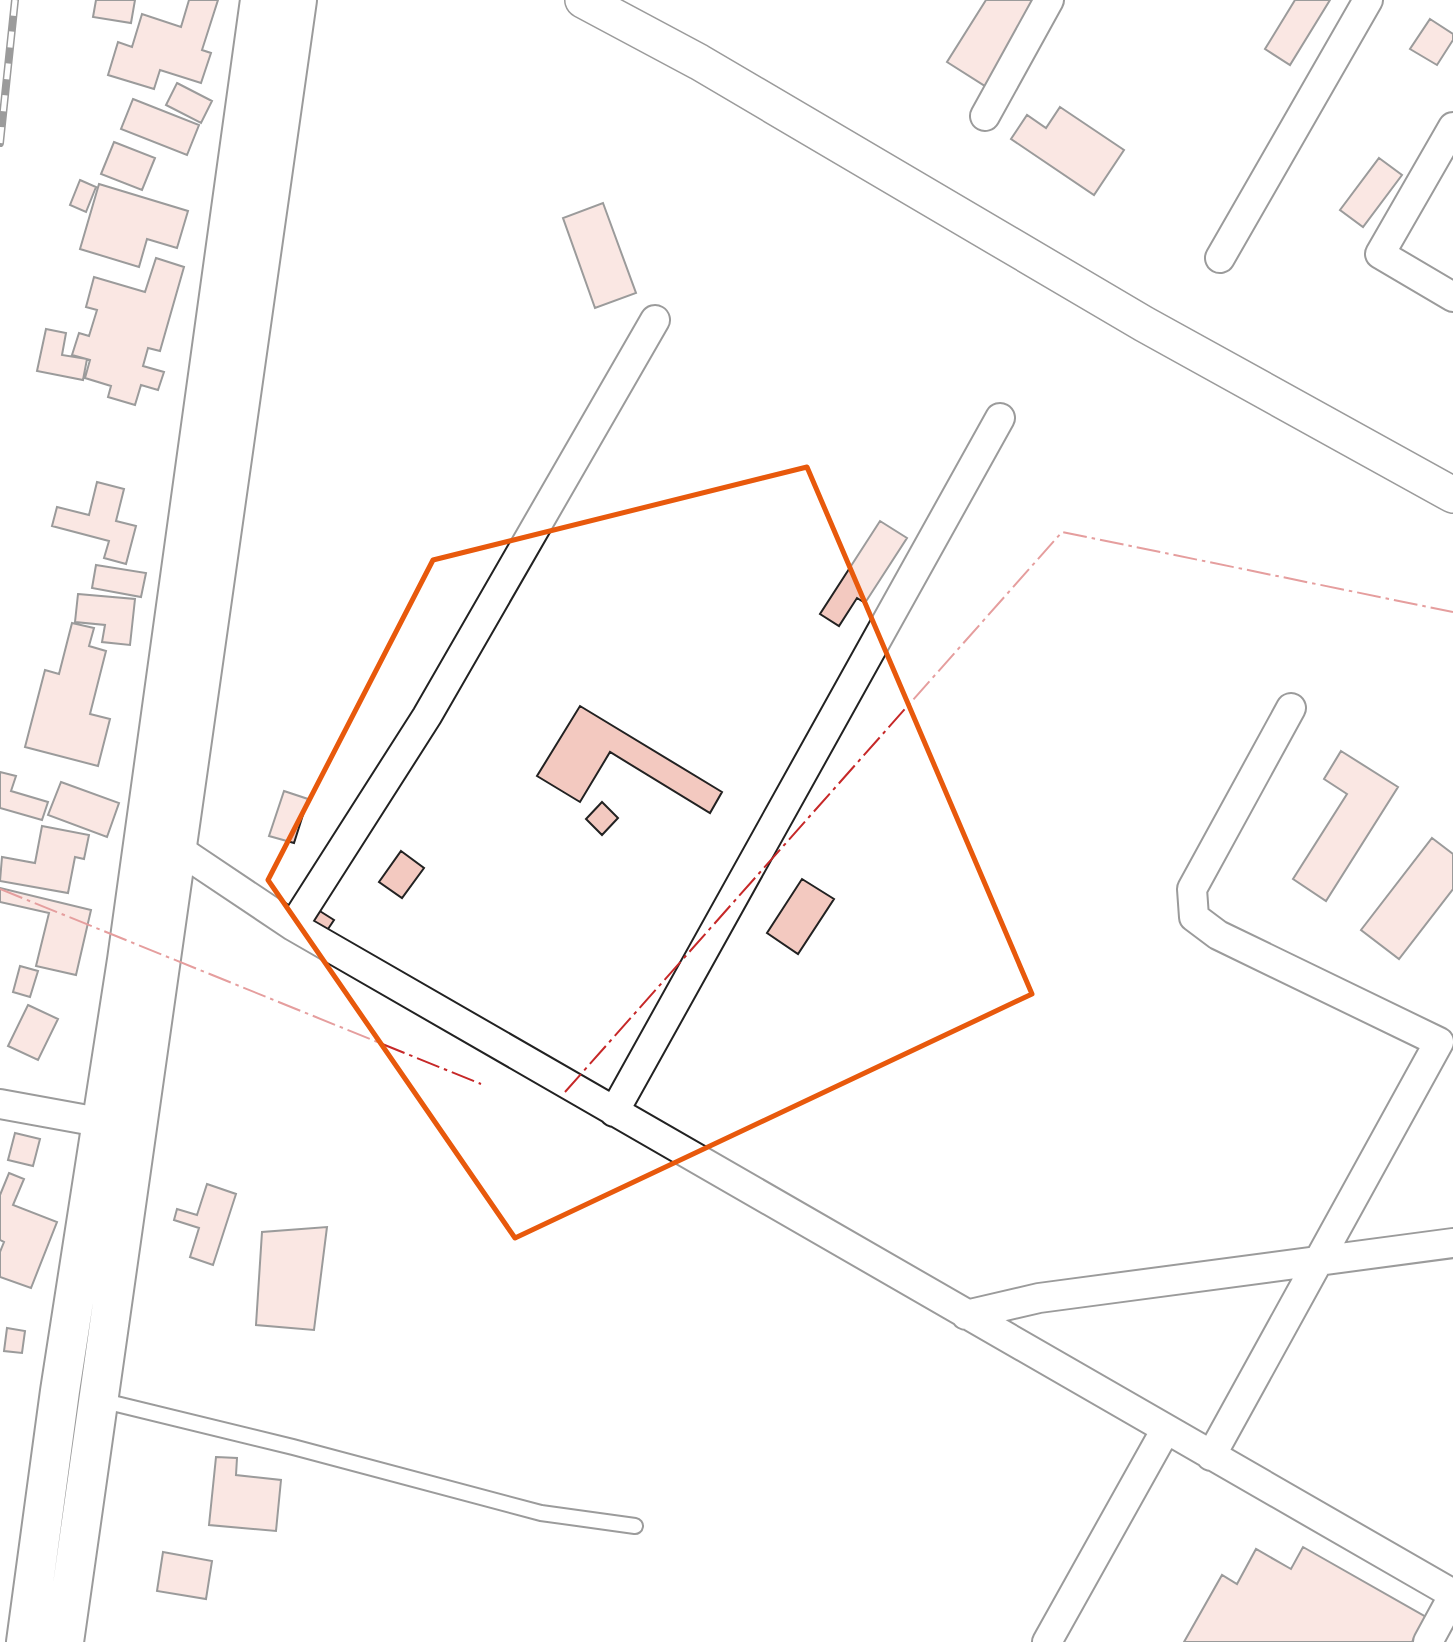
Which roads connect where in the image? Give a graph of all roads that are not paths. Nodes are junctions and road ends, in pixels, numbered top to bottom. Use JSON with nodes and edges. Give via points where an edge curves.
{"nodes":[{"id":1,"x":260,"y":0,"type":"edge"},
{"id":2,"x":297,"y":0,"type":"edge"},
{"id":3,"x":583,"y":0,"type":"edge"},
{"id":4,"x":1049,"y":0,"type":"edge"},
{"id":5,"x":1368,"y":0,"type":"edge"},
{"id":6,"x":985,"y":116,"type":"dead end"},
{"id":7,"x":1453,"y":127,"type":"edge"},
{"id":8,"x":1220,"y":258,"type":"dead end"},
{"id":9,"x":1453,"y":297,"type":"edge"},
{"id":10,"x":655,"y":320,"type":"dead end"},
{"id":11,"x":1000,"y":418,"type":"dead end"},
{"id":12,"x":1453,"y":495,"type":"edge"},
{"id":13,"x":1291,"y":708,"type":"dead end"},
{"id":14,"x":178,"y":849,"type":"junction"},
{"id":15,"x":293,"y":926,"type":"junction"},
{"id":16,"x":1446,"y":1046,"type":"edge"},
{"id":17,"x":0,"y":1104,"type":"edge"},
{"id":18,"x":614,"y":1112,"type":"junction"},
{"id":19,"x":119,"y":1125,"type":"junction"},
{"id":20,"x":1453,"y":1243,"type":"edge"},
{"id":21,"x":1318,"y":1261,"type":"junction"},
{"id":22,"x":966,"y":1315,"type":"junction"},
{"id":23,"x":99,"y":1400,"type":"junction"},
{"id":24,"x":1166,"y":1429,"type":"junction"},
{"id":25,"x":1211,"y":1455,"type":"junction"},
{"id":26,"x":635,"y":1527,"type":"dead end"},
{"id":27,"x":1453,"y":1595,"type":"edge"},
{"id":28,"x":26,"y":1642,"type":"edge"},
{"id":29,"x":65,"y":1642,"type":"edge"},
{"id":30,"x":1047,"y":1642,"type":"edge"},
{"id":31,"x":1428,"y":1642,"type":"edge"}],
"edges":[{"from":1,"to":19,"type":"main road","via":[[129,947]]},
{"from":2,"to":14,"type":"main road"},
{"from":3,"to":12,"type":"street","via":[[699,62],[1144,324]]},
{"from":4,"to":6,"type":"street"},
{"from":5,"to":8,"type":"street"},
{"from":7,"to":9,"type":"street","via":[[1380,254]]},
{"from":10,"to":15,"type":"street","via":[[427,716]]},
{"from":11,"to":18,"type":"street"},
{"from":13,"to":16,"type":"street","via":[[1192,889],[1194,917],[1218,935]]},
{"from":14,"to":15,"type":"street"},
{"from":14,"to":19,"type":"main road"},
{"from":15,"to":18,"type":"street"},
{"from":16,"to":21,"type":"street"},
{"from":17,"to":19,"type":"street"},
{"from":18,"to":22,"type":"street"},
{"from":19,"to":23,"type":"main road"},
{"from":19,"to":28,"type":"main road","via":[[62,1377]]},
{"from":20,"to":21,"type":"street"},
{"from":21,"to":22,"type":"street","via":[[1038,1298]]},
{"from":21,"to":25,"type":"street"},
{"from":22,"to":24,"type":"street"},
{"from":23,"to":26,"type":"lane","via":[[541,1513]]},
{"from":23,"to":29,"type":"main road"},
{"from":24,"to":25,"type":"street"},
{"from":24,"to":30,"type":"street"},
{"from":25,"to":27,"type":"street"},
{"from":27,"to":31,"type":"street"}]}
